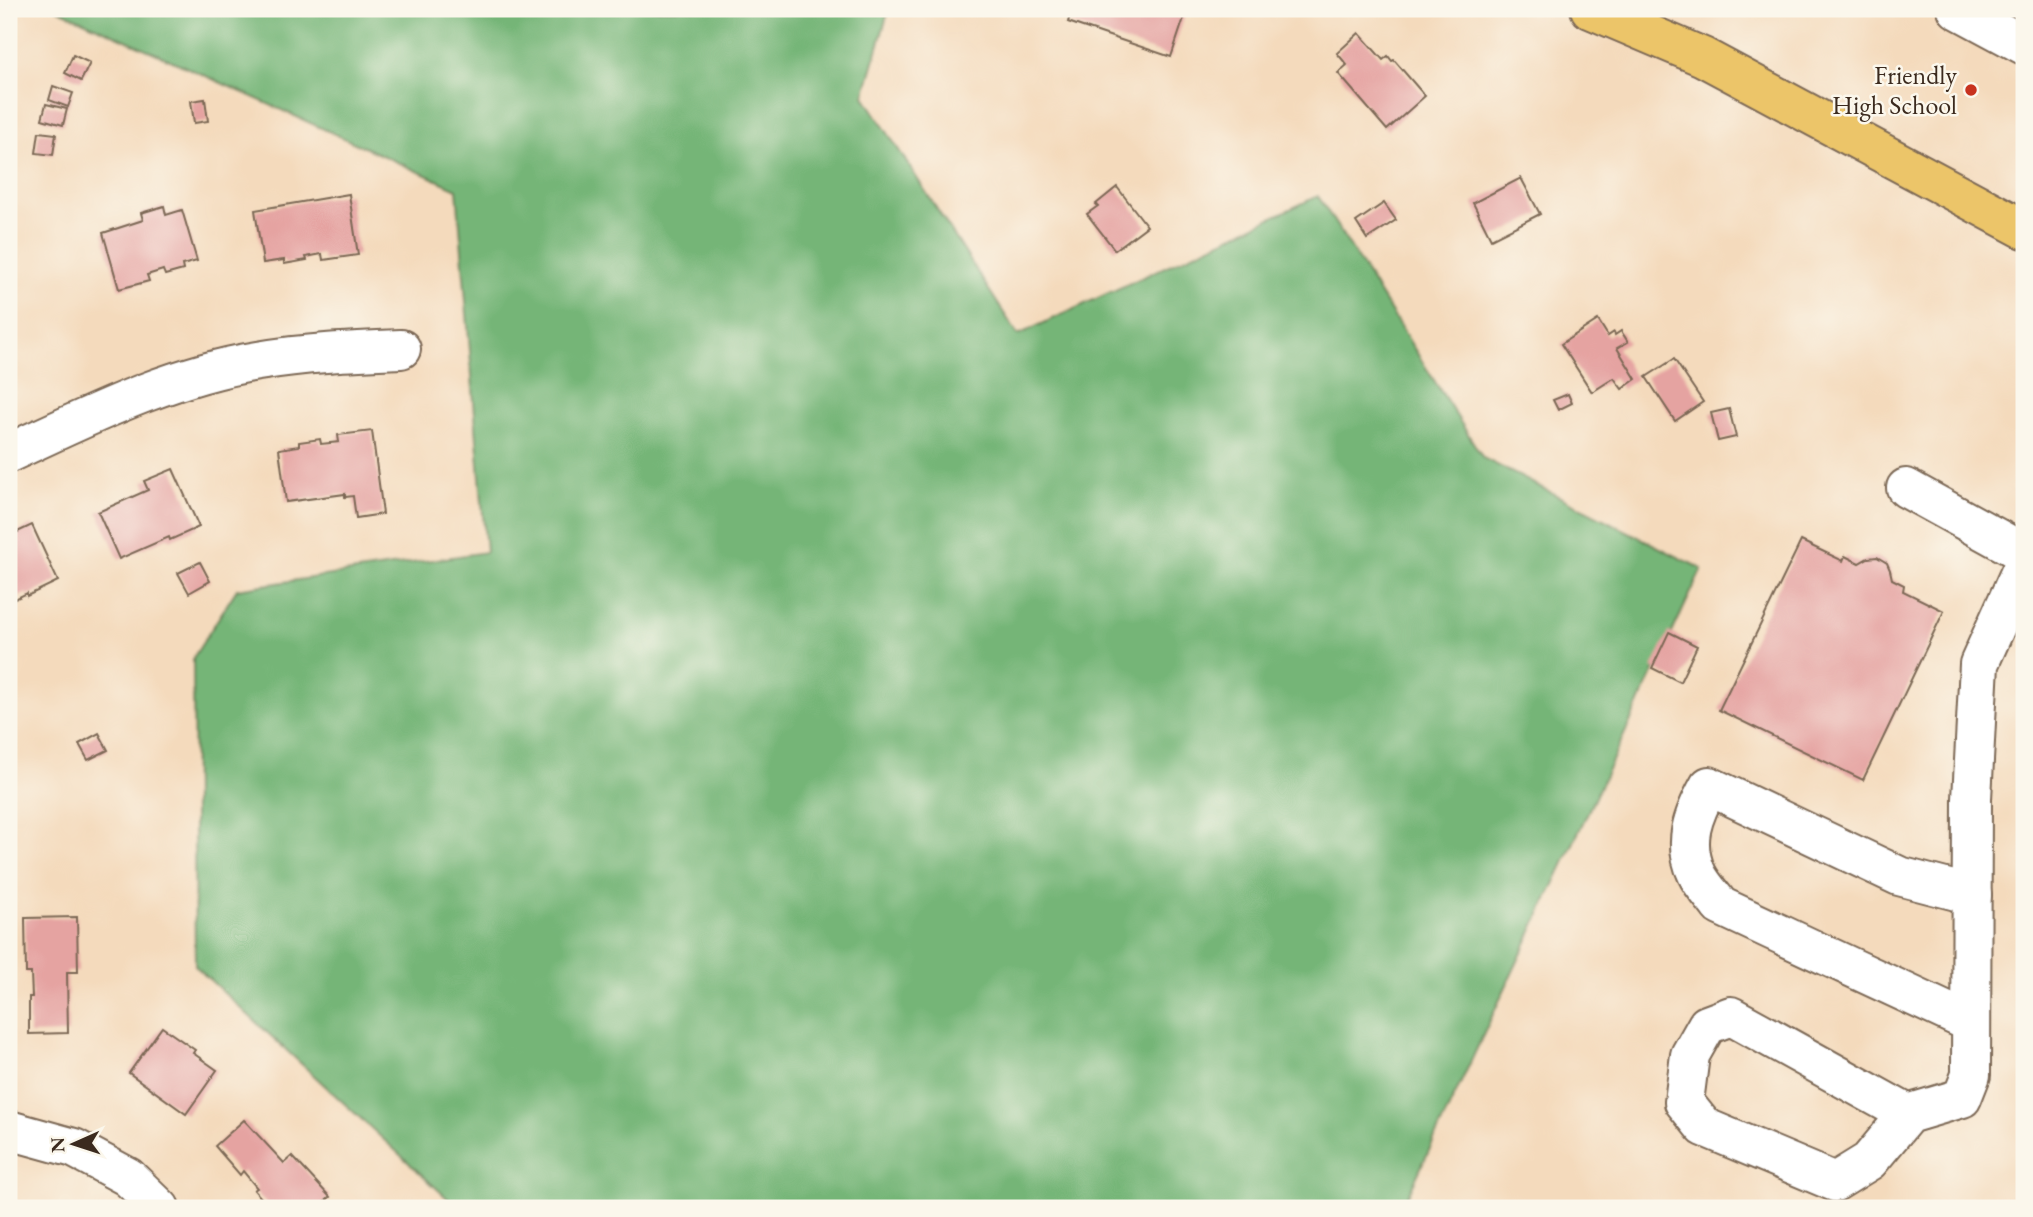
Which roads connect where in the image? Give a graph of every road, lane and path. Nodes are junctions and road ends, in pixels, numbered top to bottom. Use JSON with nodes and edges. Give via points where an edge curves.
{"nodes":[{"id":1,"x":1590,"y":9,"type":"edge"},
{"id":2,"x":1957,"y":9,"type":"edge"},
{"id":3,"x":2024,"y":45,"type":"edge"},
{"id":4,"x":2024,"y":229,"type":"edge"},
{"id":5,"x":401,"y":349,"type":"dead end"},
{"id":6,"x":9,"y":453,"type":"edge"},
{"id":7,"x":1906,"y":488,"type":"dead end"},
{"id":8,"x":2024,"y":553,"type":"edge"},
{"id":9,"x":2024,"y":564,"type":"edge"},
{"id":10,"x":1972,"y":895,"type":"junction"},
{"id":11,"x":1971,"y":1023,"type":"junction"},
{"id":12,"x":1908,"y":1114,"type":"junction"},
{"id":13,"x":9,"y":1130,"type":"edge"},
{"id":14,"x":160,"y":1208,"type":"edge"}],
"edges":[{"from":1,"to":4,"type":"main road","via":[[1703,57]]},
{"from":2,"to":3,"type":"street"},
{"from":5,"to":6,"type":"street","via":[[268,359],[191,377],[128,398]]},
{"from":7,"to":8,"type":"street"},
{"from":9,"to":10,"type":"street","via":[[1979,664]]},
{"from":10,"to":11,"type":"street"},
{"from":10,"to":11,"type":"street","via":[[1899,876],[1709,786],[1688,839],[1697,875],[1720,905]]},
{"from":11,"to":12,"type":"street","via":[[1971,1075],[1962,1098]]},
{"from":12,"to":12,"type":"street","via":[[1731,1016],[1707,1025],[1690,1055],[1684,1102],[1704,1127],[1835,1182],[1870,1161]]},
{"from":13,"to":14,"type":"street","via":[[74,1148],[128,1177]]}]}
